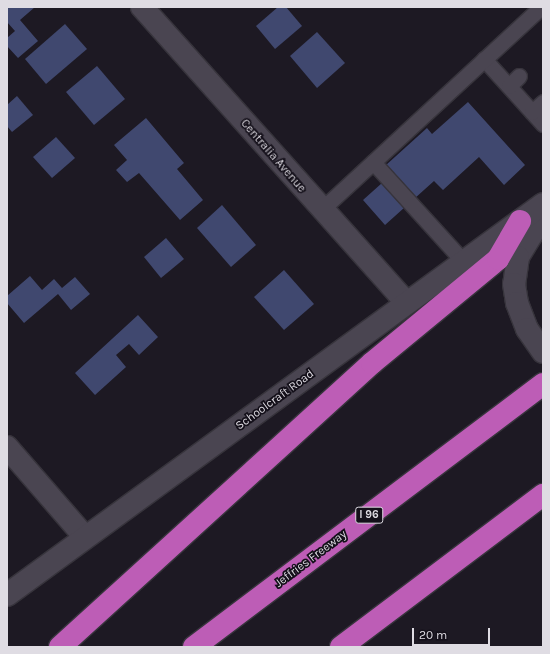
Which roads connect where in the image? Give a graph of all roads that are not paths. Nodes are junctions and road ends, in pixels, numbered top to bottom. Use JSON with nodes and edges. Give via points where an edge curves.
{"nodes":[{"id":1,"x":142,"y":7,"type":"edge"},
{"id":2,"x":541,"y":7,"type":"edge"},
{"id":3,"x":484,"y":59,"type":"junction"},
{"id":4,"x":538,"y":107,"type":"edge"},
{"id":5,"x":543,"y":124,"type":"edge"},
{"id":6,"x":373,"y":162,"type":"junction"},
{"id":7,"x":543,"y":204,"type":"edge"},
{"id":8,"x":321,"y":210,"type":"junction"},
{"id":9,"x":543,"y":216,"type":"edge"},
{"id":10,"x":520,"y":221,"type":"junction"},
{"id":11,"x":464,"y":262,"type":"junction"},
{"id":12,"x":407,"y":303,"type":"junction"},
{"id":13,"x":543,"y":352,"type":"edge"},
{"id":14,"x":543,"y":384,"type":"edge"},
{"id":15,"x":7,"y":447,"type":"edge"},
{"id":16,"x":543,"y":495,"type":"edge"},
{"id":17,"x":85,"y":537,"type":"junction"},
{"id":18,"x":7,"y":595,"type":"edge"},
{"id":19,"x":60,"y":647,"type":"edge"},
{"id":20,"x":194,"y":647,"type":"edge"},
{"id":21,"x":341,"y":647,"type":"edge"}],
"edges":[{"from":1,"to":8,"type":"main road","name":"Centralia Avenue"},
{"from":2,"to":3,"type":"lane"},
{"from":3,"to":4,"type":"lane","via":[[514,81]]},
{"from":3,"to":6,"type":"lane"},
{"from":4,"to":5,"type":"lane"},
{"from":6,"to":8,"type":"lane"},
{"from":6,"to":11,"type":"lane"},
{"from":7,"to":10,"type":"main road","name":"Schoolcraft Road"},
{"from":8,"to":12,"type":"main road","name":"Centralia Avenue"},
{"from":9,"to":13,"type":"main road","via":[[518,257],[514,284],[517,303],[527,329]]},
{"from":10,"to":11,"type":"main road","name":"Schoolcraft Road"},
{"from":10,"to":19,"type":"highway","via":[[498,259],[372,363]]},
{"from":11,"to":12,"type":"main road","name":"Schoolcraft Road"},
{"from":12,"to":17,"type":"main road","name":"Schoolcraft Road"},
{"from":14,"to":20,"type":"highway","name":"Jeffries Freeway","number":"I 96"},
{"from":15,"to":17,"type":"main road"},
{"from":16,"to":21,"type":"highway"},
{"from":17,"to":18,"type":"main road","name":"Schoolcraft Road"}]}
